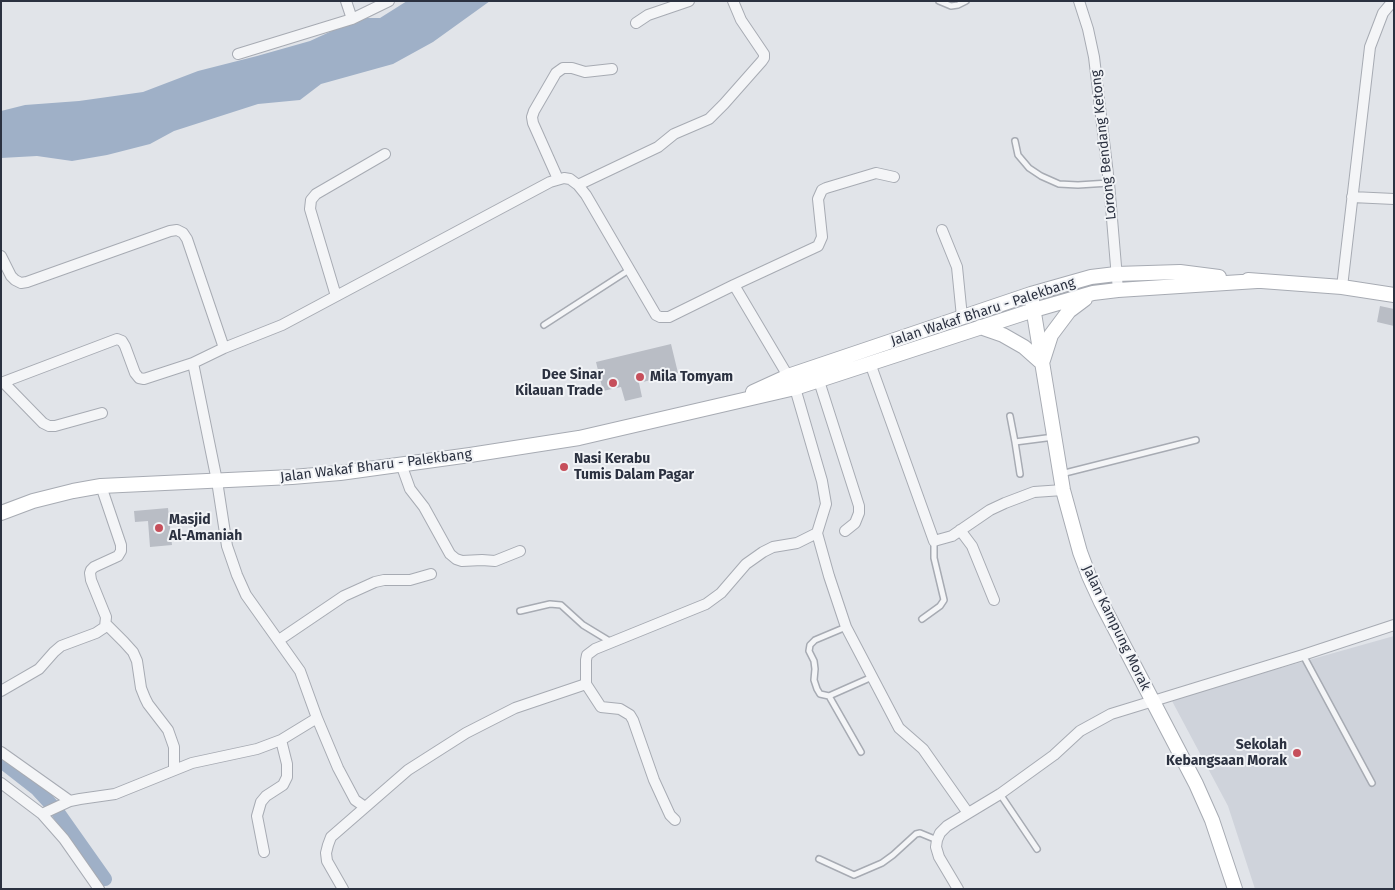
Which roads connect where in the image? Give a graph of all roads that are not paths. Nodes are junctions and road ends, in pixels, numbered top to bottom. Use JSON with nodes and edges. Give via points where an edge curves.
{"nodes":[{"id":1,"x":346,"y":1,"type":"edge"},
{"id":2,"x":389,"y":1,"type":"edge"},
{"id":3,"x":688,"y":1,"type":"edge"},
{"id":4,"x":733,"y":1,"type":"edge"},
{"id":5,"x":939,"y":1,"type":"edge"},
{"id":6,"x":966,"y":1,"type":"edge"},
{"id":7,"x":1079,"y":1,"type":"edge"},
{"id":8,"x":1393,"y":1,"type":"edge"},
{"id":9,"x":352,"y":19,"type":"junction"},
{"id":10,"x":636,"y":23,"type":"dead end"},
{"id":11,"x":238,"y":54,"type":"dead end"},
{"id":12,"x":612,"y":68,"type":"dead end"},
{"id":13,"x":1015,"y":141,"type":"dead end"},
{"id":14,"x":385,"y":154,"type":"dead end"},
{"id":15,"x":894,"y":177,"type":"dead end"},
{"id":16,"x":558,"y":179,"type":"junction"},
{"id":17,"x":1109,"y":183,"type":"junction"},
{"id":18,"x":578,"y":185,"type":"junction"},
{"id":19,"x":1352,"y":197,"type":"junction"},
{"id":20,"x":1394,"y":199,"type":"edge"},
{"id":21,"x":942,"y":230,"type":"dead end"},
{"id":22,"x":1,"y":256,"type":"edge"},
{"id":23,"x":628,"y":270,"type":"junction"},
{"id":24,"x":1116,"y":274,"type":"junction"},
{"id":25,"x":1257,"y":281,"type":"junction"},
{"id":26,"x":734,"y":285,"type":"junction"},
{"id":27,"x":1342,"y":287,"type":"junction"},
{"id":28,"x":1118,"y":290,"type":"junction"},
{"id":29,"x":1031,"y":294,"type":"junction"},
{"id":30,"x":1093,"y":294,"type":"junction"},
{"id":31,"x":1394,"y":295,"type":"edge"},
{"id":32,"x":336,"y":296,"type":"junction"},
{"id":33,"x":1034,"y":310,"type":"junction"},
{"id":34,"x":962,"y":317,"type":"junction"},
{"id":35,"x":544,"y":325,"type":"dead end"},
{"id":36,"x":980,"y":327,"type":"junction"},
{"id":37,"x":224,"y":348,"type":"junction"},
{"id":38,"x":193,"y":363,"type":"junction"},
{"id":39,"x":870,"y":363,"type":"junction"},
{"id":40,"x":1042,"y":363,"type":"junction"},
{"id":41,"x":818,"y":381,"type":"junction"},
{"id":42,"x":2,"y":382,"type":"edge"},
{"id":43,"x":791,"y":382,"type":"junction"},
{"id":44,"x":102,"y":413,"type":"dead end"},
{"id":45,"x":1010,"y":416,"type":"dead end"},
{"id":46,"x":1054,"y":437,"type":"junction"},
{"id":47,"x":1196,"y":440,"type":"dead end"},
{"id":48,"x":1014,"y":442,"type":"junction"},
{"id":49,"x":401,"y":464,"type":"junction"},
{"id":50,"x":1020,"y":474,"type":"dead end"},
{"id":51,"x":1060,"y":474,"type":"junction"},
{"id":52,"x":217,"y":481,"type":"junction"},
{"id":53,"x":101,"y":486,"type":"junction"},
{"id":54,"x":1063,"y":490,"type":"junction"},
{"id":55,"x":1,"y":513,"type":"edge"},
{"id":56,"x":960,"y":530,"type":"junction"},
{"id":57,"x":845,"y":531,"type":"dead end"},
{"id":58,"x":818,"y":533,"type":"junction"},
{"id":59,"x":934,"y":541,"type":"junction"},
{"id":60,"x":520,"y":552,"type":"dead end"},
{"id":61,"x":431,"y":574,"type":"dead end"},
{"id":62,"x":994,"y":600,"type":"dead end"},
{"id":63,"x":520,"y":612,"type":"dead end"},
{"id":64,"x":922,"y":619,"type":"dead end"},
{"id":65,"x":106,"y":624,"type":"junction"},
{"id":66,"x":1394,"y":625,"type":"edge"},
{"id":67,"x":846,"y":627,"type":"junction"},
{"id":68,"x":278,"y":640,"type":"junction"},
{"id":69,"x":611,"y":642,"type":"junction"},
{"id":70,"x":1303,"y":655,"type":"junction"},
{"id":71,"x":872,"y":677,"type":"junction"},
{"id":72,"x":586,"y":684,"type":"junction"},
{"id":73,"x":1,"y":691,"type":"edge"},
{"id":74,"x":829,"y":696,"type":"junction"},
{"id":75,"x":1153,"y":702,"type":"junction"},
{"id":76,"x":317,"y":718,"type":"junction"},
{"id":77,"x":281,"y":740,"type":"junction"},
{"id":78,"x":1,"y":752,"type":"edge"},
{"id":79,"x":861,"y":752,"type":"dead end"},
{"id":80,"x":174,"y":770,"type":"junction"},
{"id":81,"x":1,"y":783,"type":"edge"},
{"id":82,"x":1372,"y":784,"type":"dead end"},
{"id":83,"x":1000,"y":794,"type":"junction"},
{"id":84,"x":70,"y":802,"type":"junction"},
{"id":85,"x":365,"y":807,"type":"junction"},
{"id":86,"x":45,"y":812,"type":"junction"},
{"id":87,"x":968,"y":813,"type":"junction"},
{"id":88,"x":675,"y":820,"type":"dead end"},
{"id":89,"x":937,"y":840,"type":"junction"},
{"id":90,"x":1037,"y":849,"type":"dead end"},
{"id":91,"x":264,"y":852,"type":"dead end"},
{"id":92,"x":819,"y":859,"type":"dead end"},
{"id":93,"x":99,"y":889,"type":"edge"},
{"id":94,"x":342,"y":889,"type":"edge"},
{"id":95,"x":958,"y":889,"type":"edge"},
{"id":96,"x":1235,"y":889,"type":"edge"}],
"edges":[{"from":1,"to":9,"type":"street"},
{"from":2,"to":9,"type":"street"},
{"from":3,"to":10,"type":"street","via":[[648,15]]},
{"from":4,"to":18,"type":"street","via":[[740,20],[764,54],[762,61],[709,119]]},
{"from":5,"to":6,"type":"lane","via":[[951,6]]},
{"from":7,"to":17,"type":"street","name":"Lorong Bendang Ketong","via":[[1094,57]]},
{"from":8,"to":19,"type":"street","via":[[1383,13],[1370,47]]},
{"from":9,"to":11,"type":"street"},
{"from":12,"to":16,"type":"street","via":[[585,72],[563,68],[556,73],[534,111],[533,123]]},
{"from":13,"to":17,"type":"lane","via":[[1018,155],[1028,168],[1041,176],[1059,184]]},
{"from":14,"to":32,"type":"street","via":[[311,200],[310,209]]},
{"from":15,"to":26,"type":"street","via":[[876,173],[822,190],[818,199],[822,237],[818,246]]},
{"from":16,"to":18,"type":"street","via":[[570,179]]},
{"from":16,"to":32,"type":"street"},
{"from":17,"to":24,"type":"street","name":"Lorong Bendang Ketong"},
{"from":18,"to":23,"type":"street"},
{"from":19,"to":20,"type":"street"},
{"from":19,"to":27,"type":"street"},
{"from":21,"to":34,"type":"street","via":[[957,267]]},
{"from":22,"to":37,"type":"street","via":[[11,276],[21,283],[177,230],[187,239]]},
{"from":23,"to":26,"type":"street","via":[[652,311],[665,318]]},
{"from":23,"to":35,"type":"lane"},
{"from":24,"to":25,"type":"main road","name":"Jalan Wakaf Bharu - Palekbang","via":[[1180,272]]},
{"from":24,"to":28,"type":"street","name":"Lorong Bendang Ketong"},
{"from":24,"to":29,"type":"main road","name":"Jalan Wakaf Bharu - Palekbang","via":[[1091,277]]},
{"from":25,"to":27,"type":"main road","name":"Jalan Wakaf Bharu - Palekbang"},
{"from":25,"to":28,"type":"main road","name":"Jalan Wakaf Bharu - Palekbang"},
{"from":26,"to":43,"type":"street"},
{"from":27,"to":31,"type":"main road","name":"Jalan Wakaf Bharu - Palekbang"},
{"from":28,"to":30,"type":"main road","name":"Jalan Wakaf Bharu - Palekbang"},
{"from":29,"to":33,"type":"main road","name":"Jalan Kampung Morak"},
{"from":29,"to":34,"type":"main road","name":"Jalan Wakaf Bharu - Palekbang"},
{"from":30,"to":33,"type":"main road","name":"Jalan Wakaf Bharu - Palekbang"},
{"from":30,"to":40,"type":"main road","via":[[1069,311],[1051,334]]},
{"from":32,"to":37,"type":"street","via":[[282,325]]},
{"from":33,"to":36,"type":"main road","name":"Jalan Wakaf Bharu - Palekbang"},
{"from":33,"to":40,"type":"main road","name":"Jalan Kampung Morak"},
{"from":34,"to":43,"type":"main road","name":"Jalan Wakaf Bharu - Palekbang"},
{"from":36,"to":39,"type":"main road","name":"Jalan Wakaf Bharu - Palekbang"},
{"from":36,"to":40,"type":"main road","via":[[1024,347]]},
{"from":37,"to":38,"type":"street"},
{"from":38,"to":42,"type":"street","via":[[139,378],[125,346],[117,338]]},
{"from":38,"to":52,"type":"street"},
{"from":39,"to":41,"type":"main road","name":"Jalan Wakaf Bharu - Palekbang"},
{"from":39,"to":59,"type":"street"},
{"from":40,"to":46,"type":"main road","name":"Jalan Kampung Morak"},
{"from":41,"to":43,"type":"main road","name":"Jalan Wakaf Bharu - Palekbang"},
{"from":41,"to":57,"type":"street","via":[[859,506],[855,523]]},
{"from":42,"to":44,"type":"street","via":[[48,426]]},
{"from":43,"to":49,"type":"main road","name":"Jalan Wakaf Bharu - Palekbang","via":[[721,406],[578,438]]},
{"from":43,"to":58,"type":"street","via":[[822,481],[826,504]]},
{"from":45,"to":48,"type":"lane"},
{"from":46,"to":48,"type":"lane"},
{"from":46,"to":51,"type":"main road","name":"Jalan Kampung Morak"},
{"from":47,"to":51,"type":"lane"},
{"from":48,"to":50,"type":"lane"},
{"from":49,"to":52,"type":"main road","name":"Jalan Wakaf Bharu - Palekbang","via":[[340,473]]},
{"from":49,"to":60,"type":"street","via":[[410,489],[456,559],[495,561]]},
{"from":51,"to":54,"type":"main road","name":"Jalan Kampung Morak"},
{"from":52,"to":53,"type":"main road","name":"Jalan Wakaf Bharu - Palekbang"},
{"from":52,"to":68,"type":"street","via":[[227,546],[237,575],[246,594]]},
{"from":53,"to":55,"type":"main road","name":"Jalan Wakaf Bharu - Palekbang","via":[[33,501]]},
{"from":53,"to":65,"type":"street","via":[[121,545],[118,556],[94,567],[90,573]]},
{"from":54,"to":56,"type":"street","via":[[1022,496],[990,510]]},
{"from":54,"to":75,"type":"main road","name":"Jalan Kampung Morak","via":[[1089,576]]},
{"from":56,"to":59,"type":"street"},
{"from":56,"to":62,"type":"street","via":[[972,546]]},
{"from":58,"to":67,"type":"street"},
{"from":58,"to":69,"type":"street","via":[[798,543],[763,552],[746,564],[721,593],[706,604]]},
{"from":59,"to":64,"type":"lane","via":[[934,558],[944,600]]},
{"from":61,"to":68,"type":"street","via":[[410,580],[375,582],[344,596]]},
{"from":63,"to":69,"type":"lane","via":[[550,604],[561,606],[583,625]]},
{"from":65,"to":73,"type":"street","via":[[103,630],[61,646],[39,669]]},
{"from":65,"to":80,"type":"street","via":[[133,652],[143,693],[168,730],[174,746]]},
{"from":66,"to":70,"type":"street"},
{"from":67,"to":71,"type":"street"},
{"from":67,"to":74,"type":"lane","via":[[815,640],[809,648],[814,661],[816,689],[820,694]]},
{"from":68,"to":76,"type":"street","via":[[300,671]]},
{"from":69,"to":72,"type":"street","via":[[595,648],[588,655]]},
{"from":70,"to":75,"type":"street"},
{"from":70,"to":82,"type":"lane"},
{"from":71,"to":74,"type":"lane"},
{"from":71,"to":87,"type":"street","via":[[899,728],[923,748]]},
{"from":72,"to":85,"type":"street","via":[[515,708],[466,733],[408,770]]},
{"from":72,"to":88,"type":"street","via":[[601,707],[620,709],[630,715],[654,780]]},
{"from":74,"to":79,"type":"lane"},
{"from":75,"to":83,"type":"street","via":[[1111,714],[1080,730],[1054,755]]},
{"from":75,"to":96,"type":"main road","name":"Jalan Kampung Morak","via":[[1212,820]]},
{"from":76,"to":77,"type":"street"},
{"from":76,"to":85,"type":"street","via":[[355,800]]},
{"from":77,"to":80,"type":"street"},
{"from":77,"to":91,"type":"street","via":[[287,777],[283,785],[261,802],[256,816]]},
{"from":78,"to":84,"type":"street"},
{"from":80,"to":84,"type":"street","via":[[115,794]]},
{"from":81,"to":86,"type":"street"},
{"from":83,"to":87,"type":"street"},
{"from":83,"to":90,"type":"lane"},
{"from":84,"to":86,"type":"street"},
{"from":85,"to":94,"type":"street","via":[[331,838],[326,852],[327,861]]},
{"from":86,"to":93,"type":"street"},
{"from":87,"to":89,"type":"street","via":[[947,826]]},
{"from":89,"to":92,"type":"lane","via":[[916,834],[882,863],[854,875]]},
{"from":89,"to":95,"type":"street","via":[[939,857]]}]}
